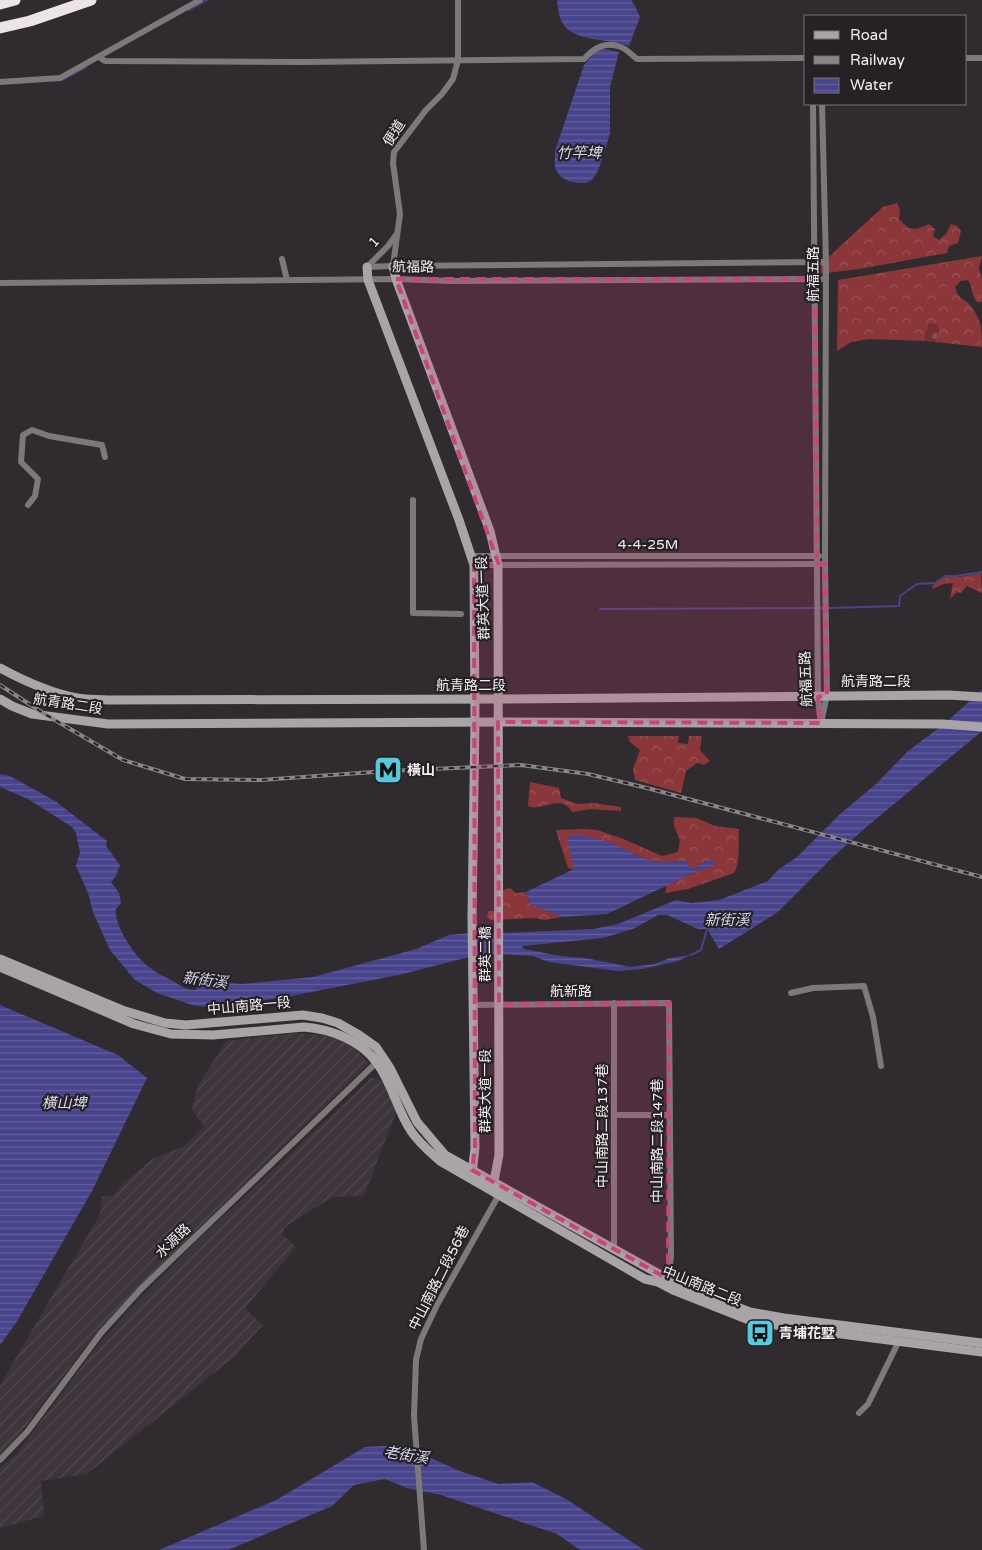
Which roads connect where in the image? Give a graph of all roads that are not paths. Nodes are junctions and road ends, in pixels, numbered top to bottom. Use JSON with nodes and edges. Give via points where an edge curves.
{"nodes":[{"id":1,"x":15,"y":0,"type":"edge"},
{"id":2,"x":90,"y":0,"type":"edge"},
{"id":3,"x":200,"y":0,"type":"edge"},
{"id":4,"x":458,"y":0,"type":"edge"},
{"id":5,"x":0,"y":4,"type":"edge"},
{"id":6,"x":0,"y":28,"type":"edge"},
{"id":7,"x":99,"y":57,"type":"junction"},
{"id":8,"x":804,"y":58,"type":"edge"},
{"id":9,"x":967,"y":58,"type":"edge"},
{"id":10,"x":982,"y":58,"type":"edge"},
{"id":11,"x":458,"y":60,"type":"junction"},
{"id":12,"x":0,"y":82,"type":"edge"},
{"id":13,"x":813,"y":105,"type":"edge"},
{"id":14,"x":822,"y":105,"type":"edge"},
{"id":15,"x":396,"y":234,"type":"junction"},
{"id":16,"x":282,"y":259,"type":"dead end"},
{"id":17,"x":815,"y":262,"type":"junction"},
{"id":18,"x":826,"y":262,"type":"junction"},
{"id":19,"x":394,"y":266,"type":"junction"},
{"id":20,"x":367,"y":268,"type":"junction"},
{"id":21,"x":396,"y":279,"type":"junction"},
{"id":22,"x":815,"y":279,"type":"junction"},
{"id":23,"x":825,"y":279,"type":"junction"},
{"id":24,"x":286,"y":280,"type":"junction"},
{"id":25,"x":368,"y":280,"type":"junction"},
{"id":26,"x":0,"y":283,"type":"edge"},
{"id":27,"x":105,"y":457,"type":"dead end"},
{"id":28,"x":413,"y":500,"type":"dead end"},
{"id":29,"x":28,"y":505,"type":"dead end"},
{"id":30,"x":817,"y":560,"type":"junction"},
{"id":31,"x":825,"y":560,"type":"junction"},
{"id":32,"x":473,"y":561,"type":"junction"},
{"id":33,"x":498,"y":561,"type":"junction"},
{"id":34,"x":461,"y":614,"type":"dead end"},
{"id":35,"x":0,"y":668,"type":"edge"},
{"id":36,"x":823,"y":696,"type":"junction"},
{"id":37,"x":982,"y":697,"type":"edge"},
{"id":38,"x":0,"y":699,"type":"edge"},
{"id":39,"x":475,"y":699,"type":"junction"},
{"id":40,"x":498,"y":699,"type":"junction"},
{"id":41,"x":475,"y":722,"type":"junction"},
{"id":42,"x":498,"y":722,"type":"junction"},
{"id":43,"x":821,"y":723,"type":"junction"},
{"id":44,"x":982,"y":727,"type":"edge"},
{"id":45,"x":498,"y":916,"type":"joint"},
{"id":46,"x":472,"y":917,"type":"joint"},
{"id":47,"x":0,"y":959,"type":"edge"},
{"id":48,"x":0,"y":967,"type":"edge"},
{"id":49,"x":473,"y":990,"type":"joint"},
{"id":50,"x":499,"y":990,"type":"joint"},
{"id":51,"x":791,"y":993,"type":"dead end"},
{"id":52,"x":614,"y":1003,"type":"junction"},
{"id":53,"x":669,"y":1003,"type":"joint"},
{"id":54,"x":499,"y":1004,"type":"junction"},
{"id":55,"x":473,"y":1005,"type":"junction"},
{"id":56,"x":380,"y":1060,"type":"junction"},
{"id":57,"x":882,"y":1066,"type":"dead end"},
{"id":58,"x":615,"y":1115,"type":"junction"},
{"id":59,"x":670,"y":1115,"type":"junction"},
{"id":60,"x":443,"y":1158,"type":"joint"},
{"id":61,"x":472,"y":1175,"type":"junction"},
{"id":62,"x":497,"y":1189,"type":"junction"},
{"id":63,"x":614,"y":1248,"type":"junction"},
{"id":64,"x":668,"y":1278,"type":"junction"},
{"id":65,"x":899,"y":1341,"type":"junction"},
{"id":66,"x":982,"y":1343,"type":"edge"},
{"id":67,"x":982,"y":1352,"type":"edge"},
{"id":68,"x":859,"y":1413,"type":"dead end"},
{"id":69,"x":0,"y":1460,"type":"edge"},
{"id":70,"x":424,"y":1550,"type":"edge"}],
"edges":[{"from":1,"to":5,"type":"highway"},
{"from":2,"to":6,"type":"highway"},
{"from":3,"to":7,"type":"street"},
{"from":4,"to":11,"type":"street","name":"便道"},
{"from":7,"to":11,"type":"street","via":[[105,61]]},
{"from":7,"to":12,"type":"street","via":[[60,78]]},
{"from":8,"to":11,"type":"street","via":[[637,59],[621,47],[610,45],[593,49],[584,59]]},
{"from":9,"to":10,"type":"street"},
{"from":11,"to":15,"type":"street","name":"便道","via":[[453,79],[394,152],[400,214]]},
{"from":13,"to":17,"type":"street","name":"航福五路"},
{"from":14,"to":18,"type":"street","name":"航福五路"},
{"from":15,"to":19,"type":"street","name":"1"},
{"from":15,"to":20,"type":"street","name":"1"},
{"from":16,"to":24,"type":"street"},
{"from":17,"to":18,"type":"street","name":"航福路"},
{"from":17,"to":19,"type":"street","name":"航福路"},
{"from":17,"to":22,"type":"street","name":"航福五路"},
{"from":18,"to":23,"type":"street","name":"航福五路"},
{"from":19,"to":20,"type":"street","name":"航福路"},
{"from":19,"to":21,"type":"street","name":"群英大道一段"},
{"from":20,"to":25,"type":"street","name":"群英大道一段"},
{"from":21,"to":22,"type":"street","name":"航福路"},
{"from":21,"to":25,"type":"street","name":"航福路"},
{"from":21,"to":33,"type":"street","name":"群英大道一段","via":[[490,531]]},
{"from":22,"to":23,"type":"street","name":"航福路"},
{"from":22,"to":30,"type":"street","name":"航福五路"},
{"from":23,"to":31,"type":"street","name":"航福五路"},
{"from":24,"to":25,"type":"street","name":"航福路"},
{"from":24,"to":26,"type":"street","name":"航福路"},
{"from":25,"to":32,"type":"street","name":"群英大道一段"},
{"from":27,"to":29,"type":"street","via":[[102,445],[32,430],[23,435],[21,462],[38,480]]},
{"from":28,"to":34,"type":"street","via":[[413,613]]},
{"from":30,"to":31,"type":"street","name":"4-4-25M"},
{"from":30,"to":33,"type":"street","name":"4-4-25M"},
{"from":30,"to":36,"type":"street","name":"航福五路"},
{"from":31,"to":36,"type":"street","name":"航福五路"},
{"from":32,"to":33,"type":"street","name":"4-4-25M"},
{"from":32,"to":39,"type":"street","name":"群英大道一段"},
{"from":33,"to":40,"type":"street","name":"群英大道一段"},
{"from":35,"to":39,"type":"street","name":"航青路二段","via":[[52,692],[78,698]]},
{"from":36,"to":37,"type":"street","name":"航青路二段","via":[[948,694]]},
{"from":36,"to":40,"type":"street","name":"航青路二段"},
{"from":36,"to":43,"type":"street","name":"航福五路"},
{"from":38,"to":41,"type":"street","name":"航青路二段","via":[[32,714],[108,724]]},
{"from":39,"to":40,"type":"street","name":"航青路二段"},
{"from":39,"to":41,"type":"street","name":"群英大道一段"},
{"from":40,"to":42,"type":"street","name":"群英大道一段"},
{"from":41,"to":42,"type":"street","name":"航青路二段"},
{"from":41,"to":46,"type":"street","name":"群英大道一段"},
{"from":42,"to":43,"type":"street","name":"航青路二段"},
{"from":42,"to":45,"type":"street","name":"群英大道一段"},
{"from":43,"to":44,"type":"street","name":"航青路二段"},
{"from":45,"to":50,"type":"street","name":"群英二橋"},
{"from":46,"to":49,"type":"street","name":"群英二橋"},
{"from":47,"to":56,"type":"street","name":"中山南路一段","via":[[122,1010],[165,1023],[186,1025],[303,1015],[322,1018],[359,1035],[376,1047]]},
{"from":48,"to":56,"type":"street","name":"中山南路一段","via":[[150,1030],[191,1035],[318,1028],[345,1037]]},
{"from":49,"to":55,"type":"street","name":"群英大道一段"},
{"from":50,"to":54,"type":"street","name":"群英大道一段"},
{"from":51,"to":57,"type":"street","via":[[813,988],[864,986]]},
{"from":52,"to":53,"type":"street","name":"航新路"},
{"from":52,"to":54,"type":"street","name":"航新路"},
{"from":52,"to":58,"type":"street","name":"中山南路二段137巷"},
{"from":53,"to":59,"type":"street","name":"中山南路二段147巷"},
{"from":54,"to":55,"type":"street","name":"航新路"},
{"from":54,"to":62,"type":"street","name":"群英大道一段"},
{"from":55,"to":61,"type":"street","name":"群英大道一段","via":[[475,1148]]},
{"from":56,"to":60,"type":"street","name":"中山南路一段","via":[[390,1068],[417,1122]]},
{"from":56,"to":69,"type":"street","name":"水源路","via":[[140,1289],[101,1333],[27,1432]]},
{"from":58,"to":59,"type":"street"},
{"from":58,"to":63,"type":"street","name":"中山南路二段137巷"},
{"from":59,"to":64,"type":"street","name":"中山南路二段147巷","via":[[671,1257]]},
{"from":60,"to":61,"type":"street","name":"中山南路二段"},
{"from":61,"to":62,"type":"street","name":"中山南路二段"},
{"from":62,"to":63,"type":"street","name":"中山南路二段"},
{"from":62,"to":65,"type":"street","name":"中山南路二段","via":[[645,1279],[731,1314],[787,1327]]},
{"from":62,"to":70,"type":"street","name":"中山南路二段56巷","via":[[437,1304],[421,1339],[416,1360],[414,1416]]},
{"from":63,"to":64,"type":"street","name":"中山南路二段"},
{"from":64,"to":66,"type":"street","name":"中山南路二段","via":[[750,1312]]},
{"from":65,"to":67,"type":"street","name":"中山南路二段"},
{"from":65,"to":68,"type":"street","via":[[868,1404]]}]}
